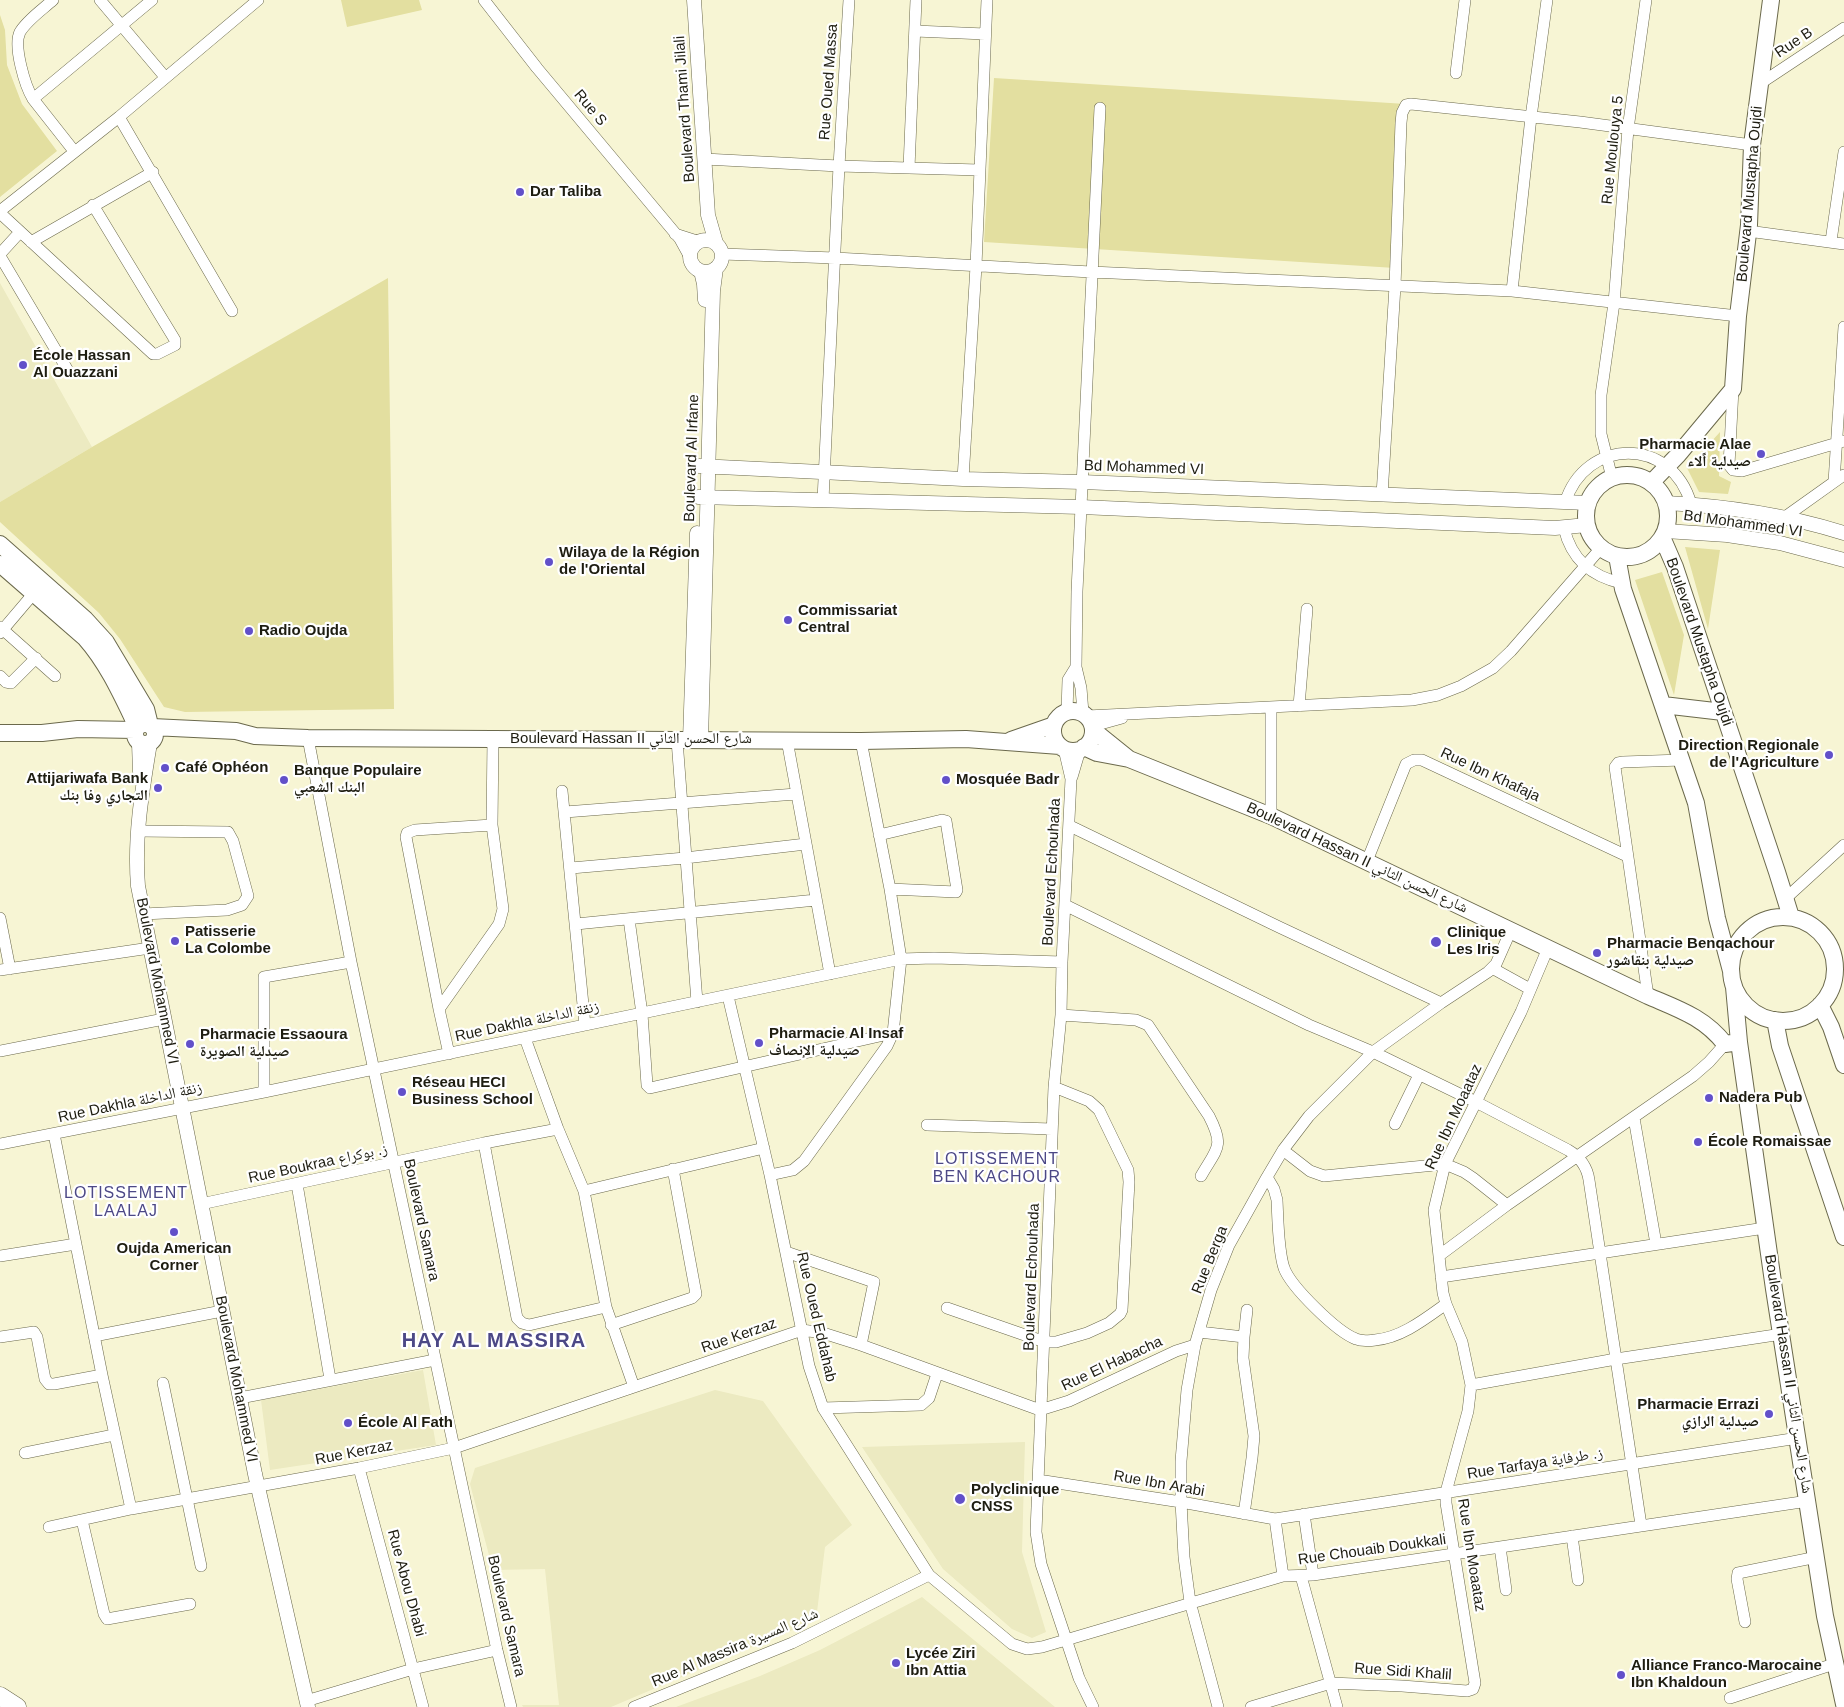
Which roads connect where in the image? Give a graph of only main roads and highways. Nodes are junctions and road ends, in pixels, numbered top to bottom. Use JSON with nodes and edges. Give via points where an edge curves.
{"nodes":[{"id":1,"x":1771,"y":0,"type":"edge"},
{"id":2,"x":1651,"y":483,"type":"junction"},
{"id":3,"x":1664,"y":534,"type":"junction"},
{"id":4,"x":0,"y":544,"type":"edge"},
{"id":5,"x":1617,"y":556,"type":"junction"},
{"id":6,"x":0,"y":564,"type":"edge"},
{"id":7,"x":1663,"y":705,"type":"junction"},
{"id":8,"x":1723,"y":712,"type":"junction"},
{"id":9,"x":1085,"y":719,"type":"junction"},
{"id":10,"x":1054,"y":725,"type":"junction"},
{"id":11,"x":0,"y":734,"type":"edge"},
{"id":12,"x":144,"y":734,"type":"junction"},
{"id":13,"x":1007,"y":741,"type":"junction"},
{"id":14,"x":1072,"y":748,"type":"junction"},
{"id":15,"x":1129,"y":759,"type":"junction"},
{"id":16,"x":1790,"y":918,"type":"junction"},
{"id":17,"x":1732,"y":979,"type":"junction"},
{"id":18,"x":1820,"y":1005,"type":"junction"},
{"id":19,"x":1774,"y":1020,"type":"junction"},
{"id":20,"x":1732,"y":1043,"type":"junction"},
{"id":21,"x":1844,"y":1065,"type":"edge"},
{"id":22,"x":1844,"y":1237,"type":"edge"},
{"id":23,"x":0,"y":1696,"type":"edge"},
{"id":24,"x":1844,"y":1704,"type":"edge"},
{"id":25,"x":17,"y":1707,"type":"edge"}],
"edges":[{"from":1,"to":2,"type":"main road","name":"Boulevard Mustapha Oujdi","via":[[1752,145],[1748,231],[1733,389]]},
{"from":2,"to":3,"type":"main road","via":[[1666,503],[1668,522]]},
{"from":2,"to":5,"type":"main road","via":[[1636,476],[1612,478],[1600,486],[1588,503],[1587,525],[1592,538],[1601,548]]},
{"from":3,"to":5,"type":"main road","via":[[1657,544],[1642,554]]},
{"from":3,"to":8,"type":"main road","name":"Boulevard Mustapha Oujdi"},
{"from":4,"to":12,"type":"main road","name":"Boulevard Mohammed VI","via":[[85,619],[106,642],[146,710]]},
{"from":5,"to":7,"type":"main road","via":[[1622,583]]},
{"from":6,"to":12,"type":"main road","name":"Boulevard Mohammed VI","via":[[94,648]]},
{"from":7,"to":8,"type":"main road"},
{"from":7,"to":17,"type":"main road","via":[[1699,817]]},
{"from":8,"to":16,"type":"main road","name":"Boulevard Mustapha Oujdi"},
{"from":9,"to":10,"type":"main road","via":[[1058,718]]},
{"from":9,"to":14,"type":"main road","via":[[1092,739]]},
{"from":9,"to":15,"type":"main road","name":"Boulevard Hassan II شارع الحسن الثاني"},
{"from":10,"to":13,"type":"main road","name":"Boulevard Hassan II شارع الحسن الثاني"},
{"from":10,"to":14,"type":"main road","via":[[1054,737]]},
{"from":11,"to":12,"type":"main road","name":"Boulevard Hassan II شارع الحسن الثاني","via":[[42,733],[71,739]]},
{"from":12,"to":13,"type":"main road","name":"Boulevard Hassan II شارع الحسن الثاني","via":[[224,741],[255,736]]},
{"from":13,"to":14,"type":"main road","name":"Boulevard Hassan II شارع الحسن الثاني"},
{"from":14,"to":15,"type":"main road","name":"Boulevard Hassan II شارع الحسن الثاني"},
{"from":15,"to":20,"type":"main road","name":"Boulevard Hassan II شارع الحسن الثاني","via":[[1271,816],[1367,861],[1700,1020]]},
{"from":16,"to":17,"type":"main road","via":[[1768,919],[1748,930],[1735,949]]},
{"from":16,"to":18,"type":"main road","via":[[1812,925],[1833,952],[1832,986]]},
{"from":17,"to":19,"type":"main road","via":[[1738,995],[1750,1009]]},
{"from":17,"to":20,"type":"main road","name":"Boulevard Hassan II شارع الحسن الثاني"},
{"from":18,"to":19,"type":"main road","via":[[1804,1017]]},
{"from":18,"to":21,"type":"main road"},
{"from":19,"to":22,"type":"main road"},
{"from":20,"to":24,"type":"main road","name":"Boulevard Hassan II شارع الحسن الثاني","via":[[1765,1228],[1834,1664]]},
{"from":23,"to":25,"type":"main road"}]}
